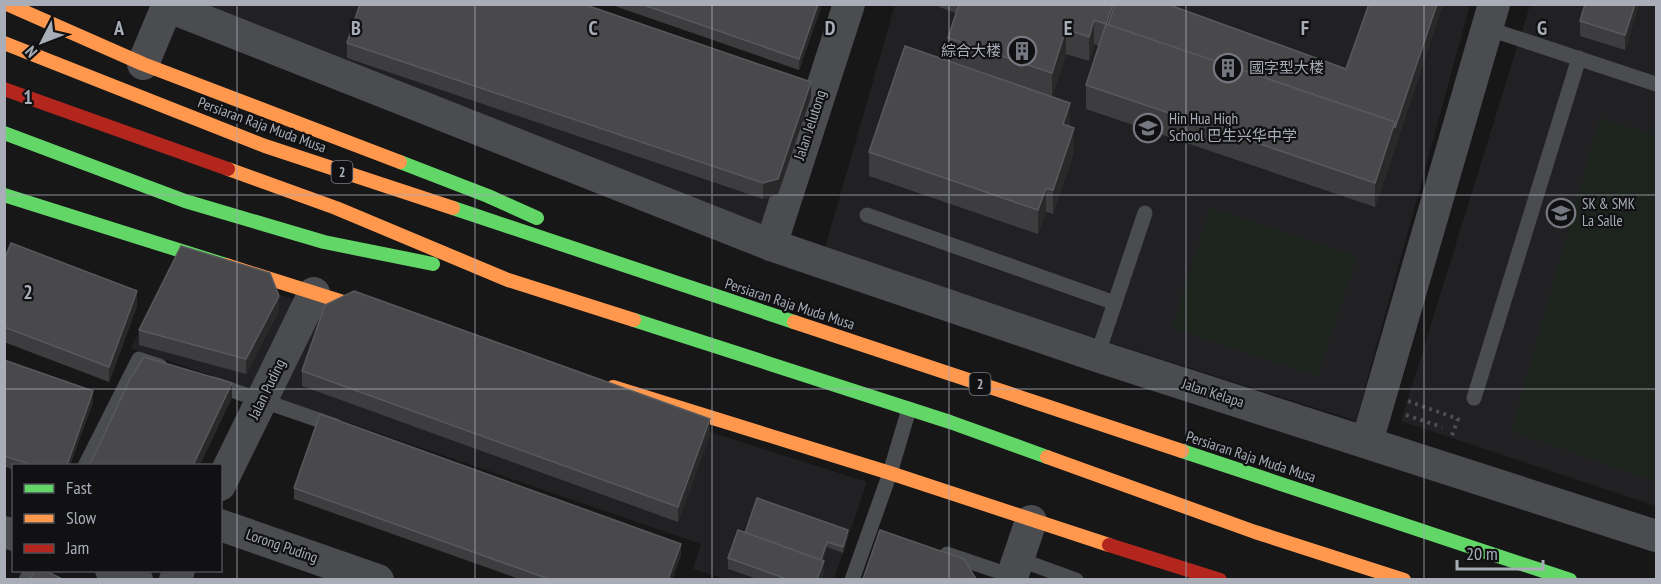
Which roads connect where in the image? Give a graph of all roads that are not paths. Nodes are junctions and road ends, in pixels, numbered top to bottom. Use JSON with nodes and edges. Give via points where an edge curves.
{"nodes":[{"id":1,"x":7,"y":4,"type":"edge"},
{"id":2,"x":849,"y":4,"type":"edge"},
{"id":3,"x":166,"y":5,"type":"edge"},
{"id":4,"x":1490,"y":16,"type":"edge"},
{"id":5,"x":4,"y":44,"type":"edge"},
{"id":6,"x":1579,"y":57,"type":"junction"},
{"id":7,"x":143,"y":64,"type":"junction"},
{"id":8,"x":1656,"y":84,"type":"edge"},
{"id":9,"x":4,"y":89,"type":"edge"},
{"id":10,"x":4,"y":133,"type":"edge"},
{"id":11,"x":4,"y":195,"type":"edge"},
{"id":12,"x":1145,"y":213,"type":"dead end"},
{"id":13,"x":867,"y":215,"type":"dead end"},
{"id":14,"x":771,"y":245,"type":"junction"},
{"id":15,"x":508,"y":280,"type":"junction"},
{"id":16,"x":684,"y":286,"type":"junction"},
{"id":17,"x":314,"y":293,"type":"junction"},
{"id":18,"x":1115,"y":303,"type":"junction"},
{"id":19,"x":393,"y":318,"type":"edge"},
{"id":20,"x":1097,"y":356,"type":"junction"},
{"id":21,"x":173,"y":370,"type":"edge"},
{"id":22,"x":195,"y":378,"type":"edge"},
{"id":23,"x":596,"y":381,"type":"edge"},
{"id":24,"x":1474,"y":398,"type":"dead end"},
{"id":25,"x":262,"y":400,"type":"junction"},
{"id":26,"x":909,"y":409,"type":"junction"},
{"id":27,"x":351,"y":432,"type":"edge"},
{"id":28,"x":1367,"y":442,"type":"junction"},
{"id":29,"x":86,"y":464,"type":"edge"},
{"id":30,"x":890,"y":473,"type":"junction"},
{"id":31,"x":222,"y":481,"type":"edge"},
{"id":32,"x":1031,"y":521,"type":"junction"},
{"id":33,"x":222,"y":526,"type":"edge"},
{"id":34,"x":1656,"y":536,"type":"edge"},
{"id":35,"x":936,"y":550,"type":"edge"},
{"id":36,"x":1014,"y":571,"type":"edge"},
{"id":37,"x":117,"y":572,"type":"edge"},
{"id":38,"x":341,"y":574,"type":"edge"},
{"id":39,"x":137,"y":579,"type":"edge"},
{"id":40,"x":378,"y":579,"type":"edge"},
{"id":41,"x":852,"y":579,"type":"edge"},
{"id":42,"x":1076,"y":579,"type":"edge"},
{"id":43,"x":1220,"y":579,"type":"edge"},
{"id":44,"x":1404,"y":579,"type":"edge"},
{"id":45,"x":1570,"y":579,"type":"edge"}],
"edges":[{"from":1,"to":7,"type":"main road"},
{"from":2,"to":14,"type":"street","name":"Jalan Jelutong","via":[[816,87]]},
{"from":3,"to":7,"type":"street"},
{"from":3,"to":14,"type":"street","name":"Jalan Kelapa"},
{"from":4,"to":6,"type":"lane"},
{"from":4,"to":28,"type":"street"},
{"from":5,"to":16,"type":"main road","name":"Persiaran Raja Muda Musa","number":"2","via":[[265,146]]},
{"from":6,"to":8,"type":"lane"},
{"from":6,"to":24,"type":"lane"},
{"from":7,"to":16,"type":"main road","via":[[488,196]]},
{"from":9,"to":15,"type":"main road","number":"2","via":[[336,208]]},
{"from":10,"to":15,"type":"main road","via":[[185,201],[324,242]]},
{"from":11,"to":17,"type":"main road"},
{"from":12,"to":18,"type":"lane"},
{"from":13,"to":18,"type":"lane"},
{"from":14,"to":20,"type":"street","name":"Jalan Kelapa"},
{"from":15,"to":26,"type":"main road","number":"2"},
{"from":16,"to":45,"type":"main road","name":"Persiaran Raja Muda Musa","number":"2"},
{"from":17,"to":19,"type":"main road"},
{"from":17,"to":25,"type":"street","name":"Jalan Puding"},
{"from":18,"to":20,"type":"lane"},
{"from":20,"to":28,"type":"street","name":"Jalan Kelapa"},
{"from":21,"to":29,"type":"lane","via":[[139,359]]},
{"from":22,"to":25,"type":"lane"},
{"from":23,"to":30,"type":"main road"},
{"from":25,"to":27,"type":"lane"},
{"from":25,"to":31,"type":"street","name":"Jalan Puding"},
{"from":26,"to":30,"type":"lane"},
{"from":26,"to":44,"type":"main road","number":"2","via":[[1256,532]]},
{"from":28,"to":34,"type":"street","name":"Jalan Kelapa"},
{"from":30,"to":32,"type":"main road"},
{"from":30,"to":41,"type":"lane","via":[[876,529]]},
{"from":32,"to":36,"type":"street"},
{"from":32,"to":43,"type":"main road"},
{"from":33,"to":38,"type":"street","name":"Lorong Puding"},
{"from":35,"to":36,"type":"lane"},
{"from":36,"to":42,"type":"lane"},
{"from":37,"to":39,"type":"street"},
{"from":38,"to":40,"type":"street","name":"Lorong Puding"}]}
